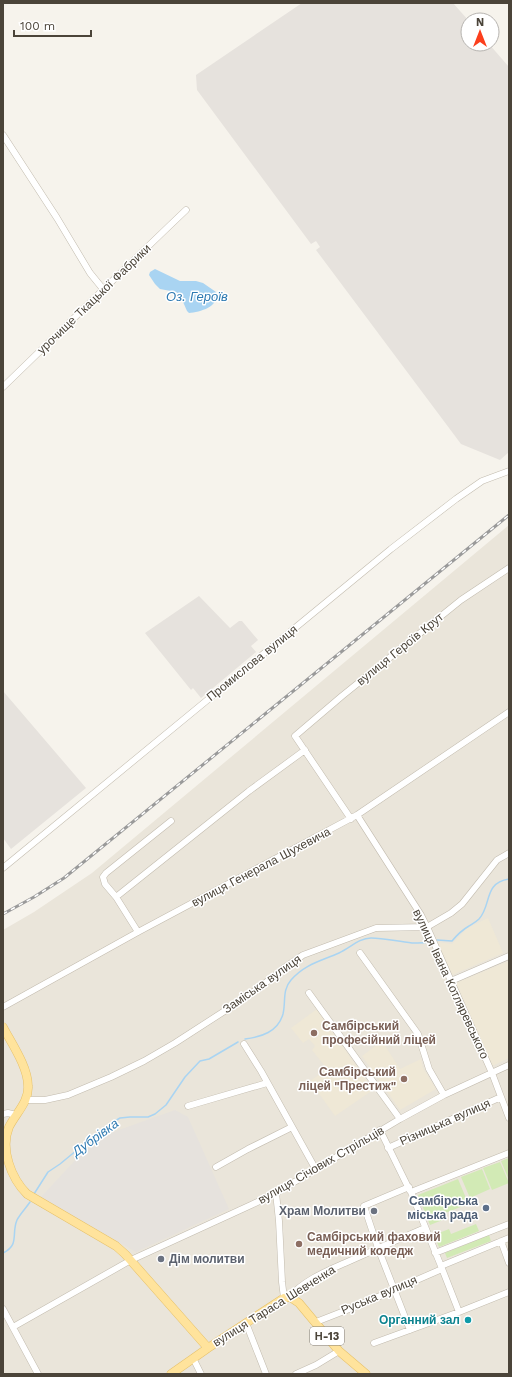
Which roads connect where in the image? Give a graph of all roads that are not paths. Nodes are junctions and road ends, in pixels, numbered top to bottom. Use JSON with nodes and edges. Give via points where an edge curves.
{"nodes":[{"id":1,"x":3,"y":135,"type":"edge"},
{"id":2,"x":186,"y":210,"type":"dead end"},
{"id":3,"x":102,"y":289,"type":"junction"},
{"id":4,"x":3,"y":387,"type":"edge"},
{"id":5,"x":509,"y":471,"type":"edge"},
{"id":6,"x":509,"y":568,"type":"edge"},
{"id":7,"x":509,"y":712,"type":"edge"},
{"id":8,"x":305,"y":750,"type":"junction"},
{"id":9,"x":358,"y":815,"type":"junction"},
{"id":10,"x":351,"y":819,"type":"junction"},
{"id":11,"x":171,"y":821,"type":"dead end"},
{"id":12,"x":509,"y":853,"type":"edge"},
{"id":13,"x":3,"y":868,"type":"edge"},
{"id":14,"x":116,"y":897,"type":"junction"},
{"id":15,"x":428,"y":927,"type":"junction"},
{"id":16,"x":138,"y":932,"type":"junction"},
{"id":17,"x":360,"y":953,"type":"dead end"},
{"id":18,"x":509,"y":956,"type":"edge"},
{"id":19,"x":451,"y":981,"type":"junction"},
{"id":20,"x":308,"y":993,"type":"dead end"},
{"id":21,"x":3,"y":1007,"type":"edge"},
{"id":22,"x":3,"y":1027,"type":"edge"},
{"id":23,"x":244,"y":1044,"type":"dead end"},
{"id":24,"x":509,"y":1065,"type":"edge"},
{"id":25,"x":492,"y":1073,"type":"junction"},
{"id":26,"x":267,"y":1083,"type":"junction"},
{"id":27,"x":444,"y":1095,"type":"junction"},
{"id":28,"x":501,"y":1097,"type":"junction"},
{"id":29,"x":26,"y":1100,"type":"junction"},
{"id":30,"x":188,"y":1106,"type":"dead end"},
{"id":31,"x":3,"y":1114,"type":"edge"},
{"id":32,"x":16,"y":1116,"type":"junction"},
{"id":33,"x":509,"y":1118,"type":"edge"},
{"id":34,"x":400,"y":1119,"type":"junction"},
{"id":35,"x":292,"y":1127,"type":"junction"},
{"id":36,"x":380,"y":1130,"type":"junction"},
{"id":37,"x":388,"y":1148,"type":"junction"},
{"id":38,"x":509,"y":1153,"type":"edge"},
{"id":39,"x":216,"y":1167,"type":"dead end"},
{"id":40,"x":315,"y":1168,"type":"junction"},
{"id":41,"x":410,"y":1190,"type":"junction"},
{"id":42,"x":276,"y":1193,"type":"junction"},
{"id":43,"x":509,"y":1224,"type":"edge"},
{"id":44,"x":425,"y":1228,"type":"junction"},
{"id":45,"x":509,"y":1238,"type":"edge"},
{"id":46,"x":501,"y":1242,"type":"junction"},
{"id":47,"x":378,"y":1248,"type":"junction"},
{"id":48,"x":436,"y":1253,"type":"junction"},
{"id":49,"x":131,"y":1260,"type":"junction"},
{"id":50,"x":509,"y":1263,"type":"edge"},
{"id":51,"x":441,"y":1267,"type":"junction"},
{"id":52,"x":394,"y":1289,"type":"junction"},
{"id":53,"x":509,"y":1292,"type":"edge"},
{"id":54,"x":287,"y":1297,"type":"junction"},
{"id":55,"x":3,"y":1309,"type":"edge"},
{"id":56,"x":459,"y":1312,"type":"junction"},
{"id":57,"x":316,"y":1322,"type":"junction"},
{"id":58,"x":246,"y":1323,"type":"junction"},
{"id":59,"x":13,"y":1327,"type":"junction"},
{"id":60,"x":410,"y":1330,"type":"junction"},
{"id":61,"x":374,"y":1343,"type":"dead end"},
{"id":62,"x":208,"y":1348,"type":"junction"},
{"id":63,"x":339,"y":1351,"type":"junction"},
{"id":64,"x":193,"y":1358,"type":"junction"},
{"id":65,"x":38,"y":1374,"type":"edge"},
{"id":66,"x":171,"y":1374,"type":"edge"},
{"id":67,"x":201,"y":1374,"type":"edge"},
{"id":68,"x":266,"y":1374,"type":"edge"},
{"id":69,"x":296,"y":1374,"type":"edge"},
{"id":70,"x":366,"y":1374,"type":"edge"}],
"edges":[{"from":1,"to":3,"type":"street"},
{"from":2,"to":3,"type":"street","name":"урочище Ткацької Фабрики"},
{"from":3,"to":4,"type":"street","name":"урочище Ткацької Фабрики"},
{"from":5,"to":13,"type":"street","name":"Промислова вулиця","via":[[482,481],[391,549]]},
{"from":6,"to":8,"type":"street","name":"вулиця Героїв Крут","via":[[461,600],[295,736]]},
{"from":7,"to":9,"type":"street","name":"вулиця Генерала Шухевича"},
{"from":8,"to":10,"type":"street"},
{"from":8,"to":14,"type":"street","via":[[231,805]]},
{"from":9,"to":10,"type":"street","name":"вулиця Генерала Шухевича"},
{"from":9,"to":15,"type":"street","name":"вулиця Івана Котляревського"},
{"from":10,"to":16,"type":"street","name":"вулиця Генерала Шухевича"},
{"from":11,"to":14,"type":"street","via":[[104,875],[105,884]]},
{"from":12,"to":15,"type":"street","via":[[498,860],[462,904]]},
{"from":14,"to":16,"type":"street"},
{"from":15,"to":19,"type":"street","name":"вулиця Івана Котляревського"},
{"from":15,"to":29,"type":"street","name":"Заміська вулиця","via":[[376,928],[303,955],[223,1012],[144,1061],[68,1095],[45,1100]]},
{"from":16,"to":21,"type":"street","name":"вулиця Генерала Шухевича"},
{"from":17,"to":27,"type":"street","via":[[418,1034],[429,1069]]},
{"from":18,"to":19,"type":"street"},
{"from":19,"to":25,"type":"street","name":"вулиця Івана Котляревського"},
{"from":20,"to":34,"type":"street"},
{"from":22,"to":29,"type":"main road","via":[[26,1074],[29,1087]]},
{"from":23,"to":26,"type":"street"},
{"from":24,"to":25,"type":"street","name":"вулиця Січових Стрільців"},
{"from":25,"to":27,"type":"street","name":"вулиця Січових Стрільців"},
{"from":25,"to":28,"type":"street","name":"вулиця Івана Котляревського"},
{"from":26,"to":30,"type":"street"},
{"from":26,"to":35,"type":"street"},
{"from":27,"to":34,"type":"street","name":"вулиця Січових Стрільців"},
{"from":28,"to":33,"type":"street","name":"вулиця Івана Котляревського"},
{"from":28,"to":37,"type":"street","name":"Різницька вулиця"},
{"from":29,"to":32,"type":"main road"},
{"from":31,"to":32,"type":"street"},
{"from":32,"to":49,"type":"main road","via":[[9,1127],[5,1144],[7,1159],[21,1188],[31,1197],[116,1246]]},
{"from":34,"to":36,"type":"street","name":"вулиця Січових Стрільців"},
{"from":35,"to":39,"type":"street"},
{"from":35,"to":40,"type":"street"},
{"from":36,"to":37,"type":"street"},
{"from":36,"to":40,"type":"street","name":"вулиця Січових Стрільців"},
{"from":37,"to":41,"type":"street"},
{"from":38,"to":41,"type":"street"},
{"from":40,"to":42,"type":"street","name":"вулиця Січових Стрільців"},
{"from":41,"to":44,"type":"street"},
{"from":41,"to":47,"type":"street","via":[[364,1206]]},
{"from":42,"to":49,"type":"street","name":"вулиця Січових Стрільців"},
{"from":42,"to":54,"type":"street","via":[[282,1282]]},
{"from":43,"to":48,"type":"street"},
{"from":44,"to":47,"type":"street","name":"вулиця Тараса Шевченка"},
{"from":44,"to":48,"type":"street"},
{"from":45,"to":46,"type":"street","name":"Руська вулиця"},
{"from":46,"to":50,"type":"street"},
{"from":46,"to":51,"type":"street","name":"Руська вулиця"},
{"from":47,"to":52,"type":"street"},
{"from":47,"to":54,"type":"street","name":"вулиця Тараса Шевченка","via":[[322,1273]]},
{"from":48,"to":51,"type":"street"},
{"from":49,"to":59,"type":"street","name":"вулиця Січових Стрільців"},
{"from":49,"to":62,"type":"main road"},
{"from":51,"to":52,"type":"street","name":"Руська вулиця"},
{"from":51,"to":56,"type":"street"},
{"from":52,"to":57,"type":"street","name":"Руська вулиця"},
{"from":52,"to":60,"type":"street"},
{"from":53,"to":56,"type":"street"},
{"from":54,"to":57,"type":"main road","number":"Н-13","via":[[299,1303]]},
{"from":54,"to":58,"type":"main road","name":"вулиця Тараса Шевченка"},
{"from":55,"to":59,"type":"street"},
{"from":56,"to":60,"type":"street"},
{"from":57,"to":63,"type":"main road","number":"Н-13"},
{"from":58,"to":62,"type":"main road","name":"вулиця Тараса Шевченка"},
{"from":58,"to":68,"type":"street"},
{"from":59,"to":65,"type":"street"},
{"from":60,"to":61,"type":"street"},
{"from":62,"to":64,"type":"main road","name":"вулиця Тараса Шевченка"},
{"from":63,"to":69,"type":"street"},
{"from":63,"to":70,"type":"main road","number":"Н-13"},
{"from":64,"to":66,"type":"main road","name":"вулиця Тараса Шевченка"},
{"from":64,"to":67,"type":"street"}]}
